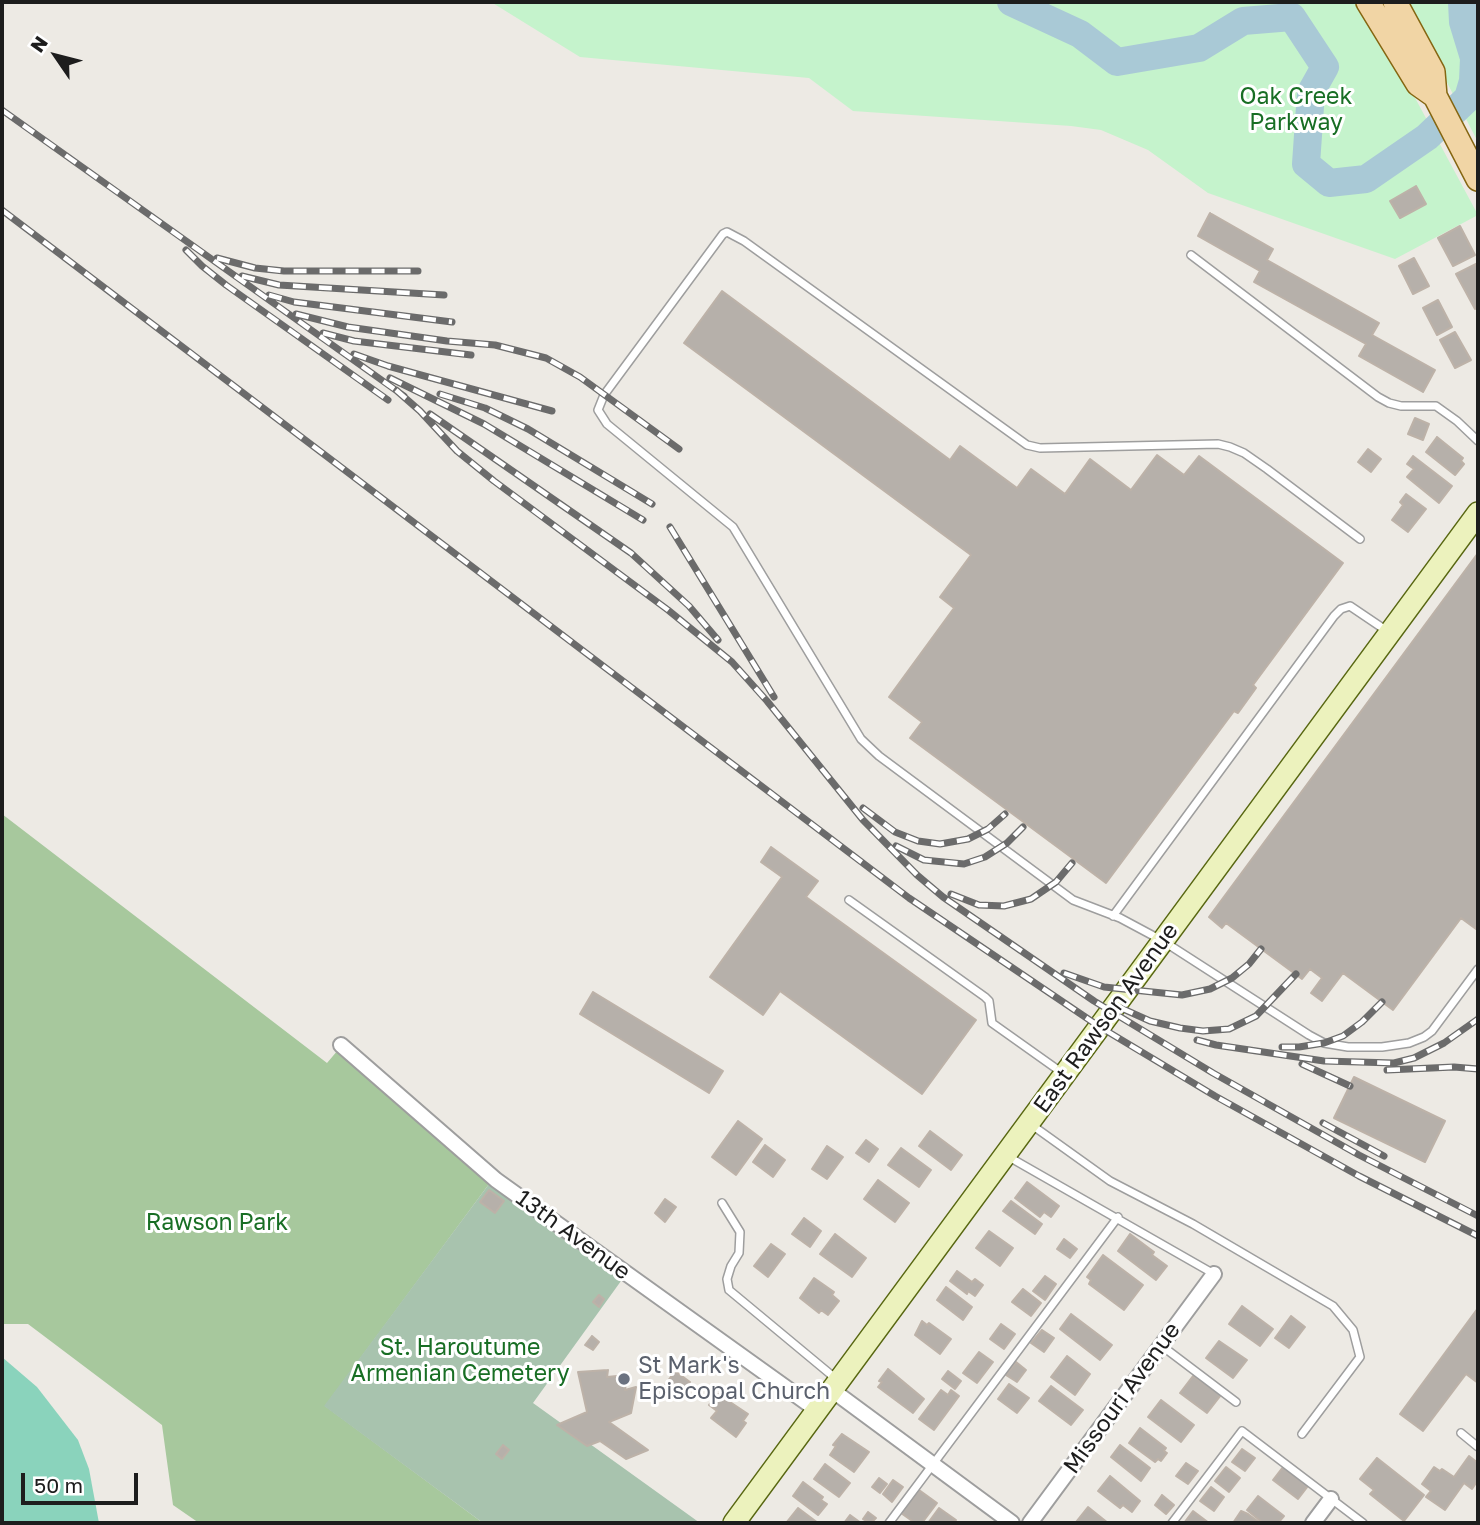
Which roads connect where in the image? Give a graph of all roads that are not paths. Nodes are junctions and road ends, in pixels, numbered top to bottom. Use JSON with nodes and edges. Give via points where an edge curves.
{"nodes":[{"id":1,"x":1368,"y":2,"type":"edge"},
{"id":2,"x":1395,"y":2,"type":"edge"},
{"id":3,"x":1438,"y":100,"type":"junction"},
{"id":4,"x":1478,"y":179,"type":"edge"},
{"id":5,"x":1191,"y":255,"type":"dead end"},
{"id":6,"x":1478,"y":441,"type":"edge"},
{"id":7,"x":1478,"y":513,"type":"edge"},
{"id":8,"x":1360,"y":538,"type":"dead end"},
{"id":9,"x":1390,"y":633,"type":"junction"},
{"id":10,"x":849,"y":900,"type":"dead end"},
{"id":11,"x":1113,"y":916,"type":"junction"},
{"id":12,"x":1163,"y":941,"type":"junction"},
{"id":13,"x":1478,"y":969,"type":"edge"},
{"id":14,"x":341,"y":1045,"type":"dead end"},
{"id":15,"x":1065,"y":1074,"type":"junction"},
{"id":16,"x":1029,"y":1123,"type":"junction"},
{"id":17,"x":1006,"y":1154,"type":"junction"},
{"id":18,"x":722,"y":1203,"type":"dead end"},
{"id":19,"x":1118,"y":1217,"type":"junction"},
{"id":20,"x":1214,"y":1274,"type":"joint"},
{"id":21,"x":1161,"y":1345,"type":"junction"},
{"id":22,"x":835,"y":1385,"type":"junction"},
{"id":23,"x":1236,"y":1402,"type":"dead end"},
{"id":24,"x":817,"y":1410,"type":"junction"},
{"id":25,"x":1461,"y":1433,"type":"dead end"},
{"id":26,"x":1302,"y":1434,"type":"dead end"},
{"id":27,"x":1478,"y":1447,"type":"edge"},
{"id":28,"x":934,"y":1464,"type":"junction"},
{"id":29,"x":1331,"y":1499,"type":"junction"},
{"id":30,"x":734,"y":1523,"type":"edge"},
{"id":31,"x":889,"y":1523,"type":"edge"},
{"id":32,"x":1012,"y":1523,"type":"edge"},
{"id":33,"x":1030,"y":1523,"type":"edge"},
{"id":34,"x":1172,"y":1523,"type":"edge"},
{"id":35,"x":1313,"y":1523,"type":"edge"},
{"id":36,"x":1363,"y":1523,"type":"edge"}],
"edges":[{"from":1,"to":3,"type":"main road","via":[[1418,84]]},
{"from":2,"to":3,"type":"main road","via":[[1433,72]]},
{"from":3,"to":4,"type":"main road"},
{"from":5,"to":6,"type":"lane","via":[[1378,397],[1401,406],[1436,406]]},
{"from":7,"to":9,"type":"main road","name":"East Rawson Avenue"},
{"from":8,"to":11,"type":"lane","via":[[1230,447],[1040,448],[1027,444],[727,233],[604,395],[598,410],[602,419],[740,536],[860,739],[1051,886]]},
{"from":9,"to":11,"type":"lane","via":[[1350,606],[1334,616]]},
{"from":9,"to":12,"type":"main road","name":"East Rawson Avenue"},
{"from":10,"to":15,"type":"lane","via":[[985,997],[992,1023]]},
{"from":11,"to":12,"type":"lane"},
{"from":12,"to":13,"type":"lane","via":[[1308,1035],[1348,1047],[1395,1045],[1424,1037]]},
{"from":12,"to":15,"type":"main road","name":"East Rawson Avenue"},
{"from":14,"to":24,"type":"street","name":"13th Avenue","via":[[496,1180]]},
{"from":15,"to":16,"type":"main road","name":"East Rawson Avenue"},
{"from":16,"to":17,"type":"main road","name":"East Rawson Avenue"},
{"from":16,"to":26,"type":"lane","via":[[1110,1181],[1333,1306],[1353,1330],[1360,1357]]},
{"from":17,"to":19,"type":"lane"},
{"from":17,"to":22,"type":"main road","name":"East Rawson Avenue"},
{"from":18,"to":22,"type":"lane","via":[[740,1232],[738,1253],[727,1279],[729,1290]]},
{"from":19,"to":20,"type":"lane"},
{"from":19,"to":28,"type":"lane"},
{"from":20,"to":21,"type":"street","name":"Missouri Avenue"},
{"from":21,"to":23,"type":"lane"},
{"from":21,"to":33,"type":"street","name":"Missouri Avenue"},
{"from":22,"to":24,"type":"main road","name":"East Rawson Avenue"},
{"from":22,"to":28,"type":"street"},
{"from":24,"to":30,"type":"main road","name":"East Rawson Avenue"},
{"from":25,"to":27,"type":"lane"},
{"from":28,"to":31,"type":"lane"},
{"from":28,"to":32,"type":"street"},
{"from":29,"to":34,"type":"lane","via":[[1242,1431]]},
{"from":29,"to":35,"type":"street"},
{"from":29,"to":36,"type":"lane"}]}
